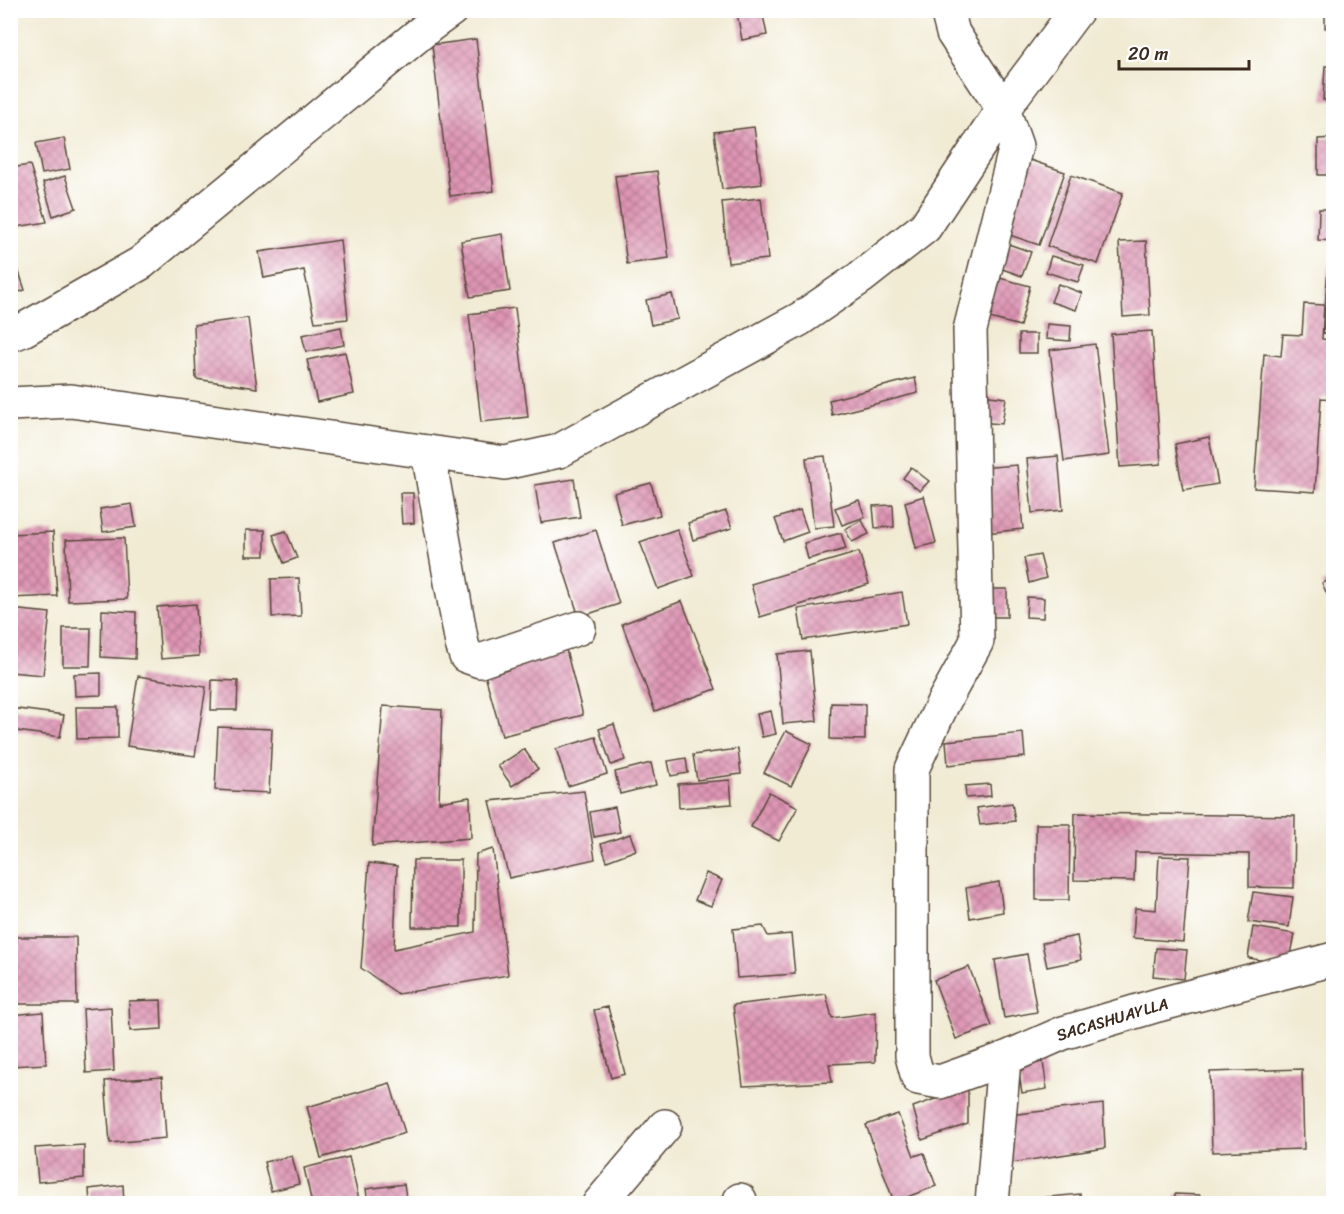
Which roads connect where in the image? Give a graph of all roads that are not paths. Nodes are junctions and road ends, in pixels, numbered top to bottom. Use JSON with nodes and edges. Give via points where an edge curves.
{"nodes":[{"id":1,"x":451,"y":10,"type":"edge"},
{"id":2,"x":947,"y":10,"type":"edge"},
{"id":3,"x":1077,"y":10,"type":"edge"},
{"id":4,"x":1003,"y":109,"type":"junction"},
{"id":5,"x":10,"y":335,"type":"edge"},
{"id":6,"x":10,"y":404,"type":"edge"},
{"id":7,"x":428,"y":452,"type":"junction"},
{"id":8,"x":579,"y":628,"type":"dead end"},
{"id":9,"x":1334,"y":959,"type":"edge"},
{"id":10,"x":1004,"y":1059,"type":"junction"},
{"id":11,"x":665,"y":1126,"type":"dead end"},
{"id":12,"x":985,"y":1201,"type":"edge"},
{"id":13,"x":599,"y":1203,"type":"edge"}],
"edges":[{"from":1,"to":5,"type":"street","via":[[141,263]]},
{"from":2,"to":4,"type":"street","via":[[953,33]]},
{"from":3,"to":4,"type":"street"},
{"from":4,"to":7,"type":"street","via":[[925,227],[800,319],[559,451],[505,463]]},
{"from":4,"to":10,"type":"street","name":"SACASHUAYLLA","via":[[1016,146],[970,330],[977,641],[912,769],[912,1056],[918,1078],[940,1082]]},
{"from":6,"to":7,"type":"street","via":[[71,401]]},
{"from":7,"to":8,"type":"street","via":[[466,656],[480,661]]},
{"from":9,"to":10,"type":"street","name":"SACASHUAYLLA","via":[[1063,1033]]},
{"from":10,"to":12,"type":"street"},
{"from":11,"to":13,"type":"street"}]}
